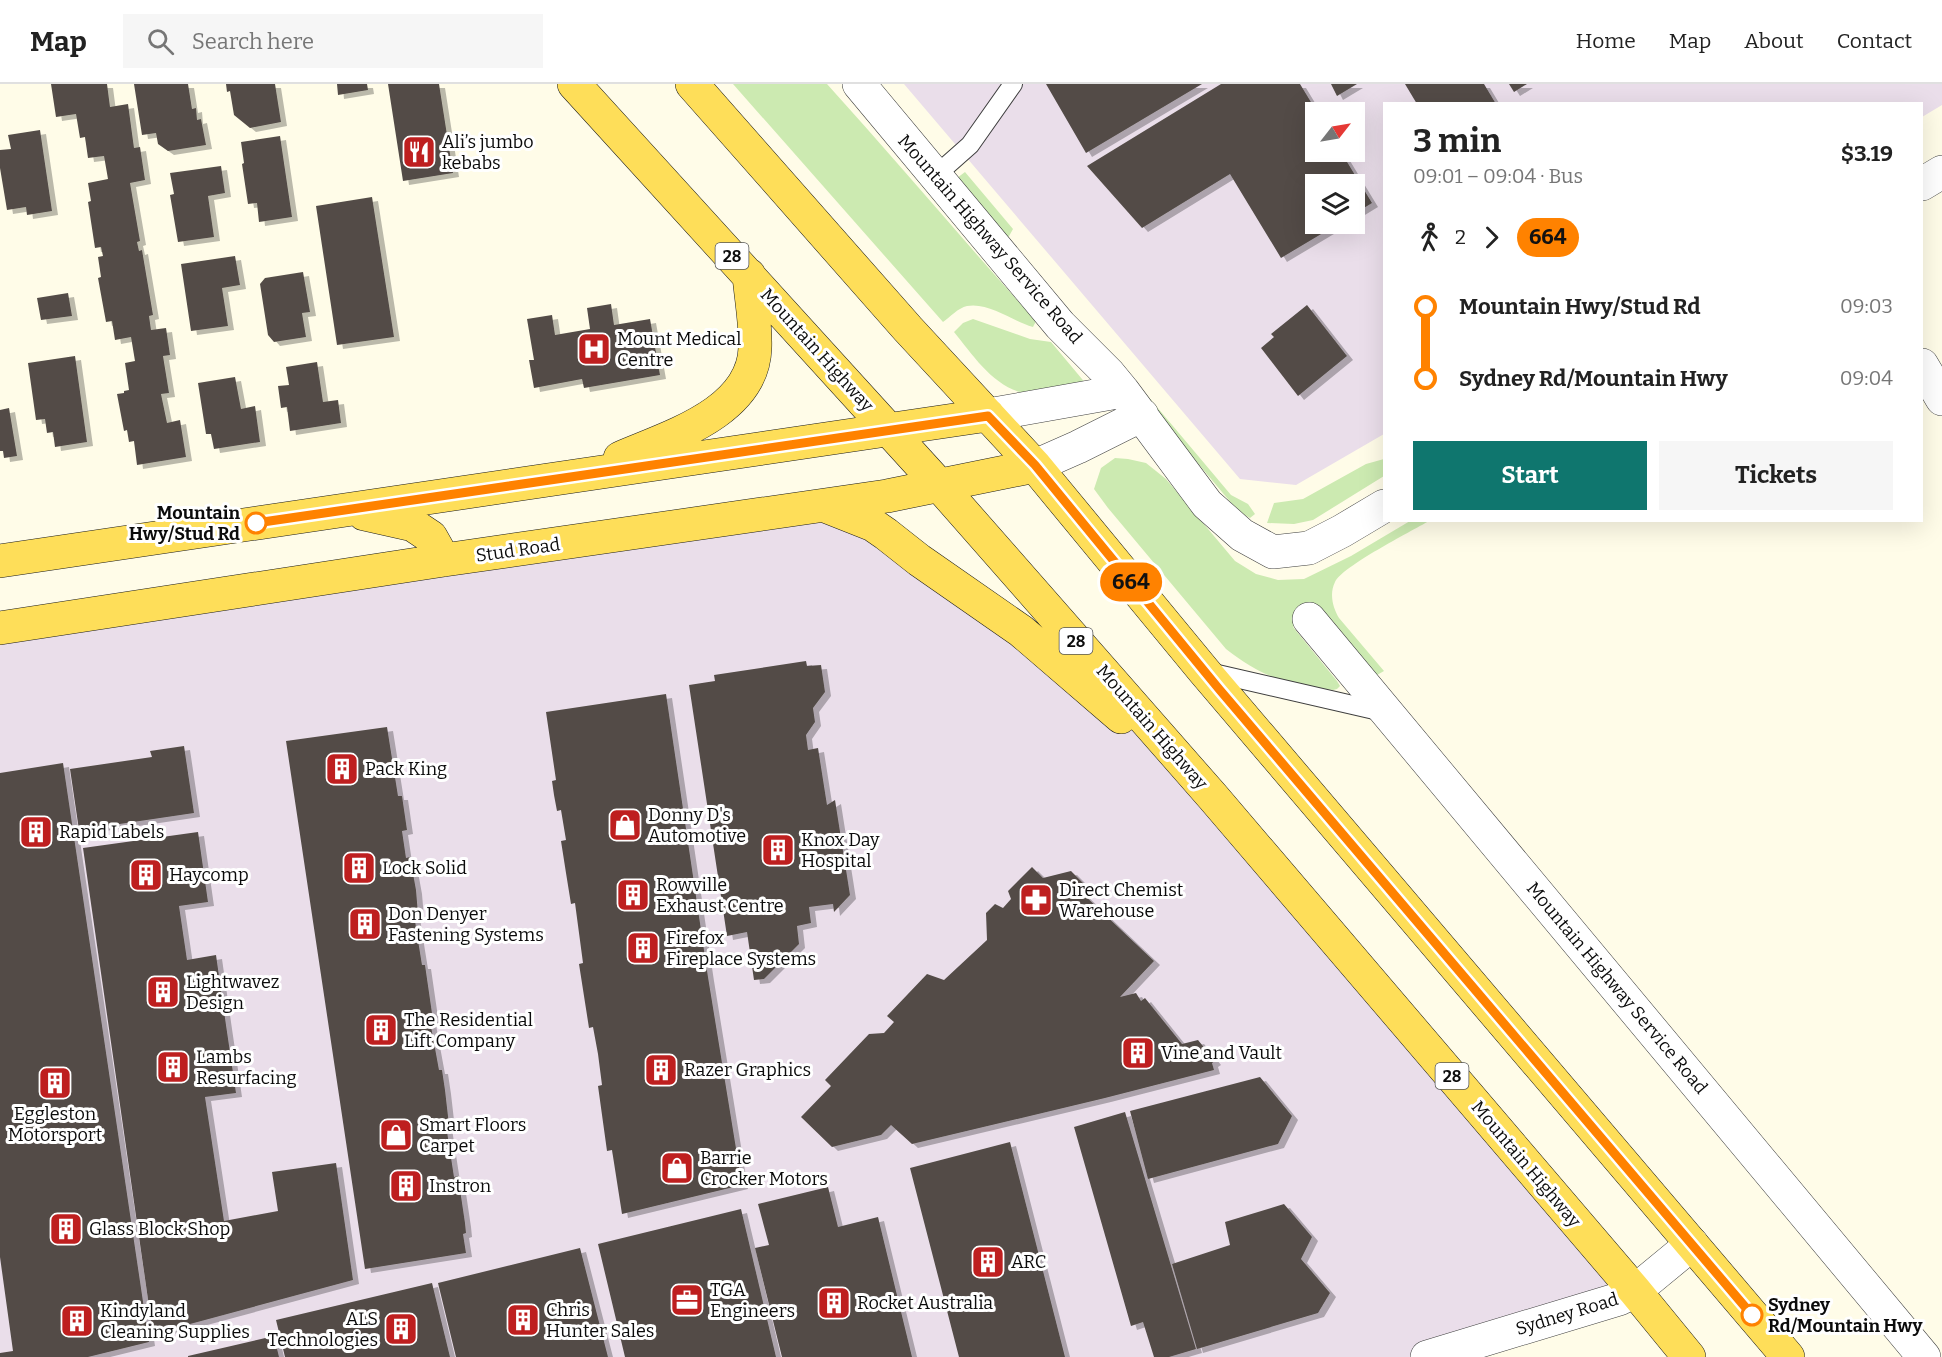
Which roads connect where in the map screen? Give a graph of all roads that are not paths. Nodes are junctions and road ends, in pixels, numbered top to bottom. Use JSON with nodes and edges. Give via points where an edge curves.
{"nodes":[{"id":1,"x":574,"y":84,"type":"edge"},
{"id":2,"x":692,"y":84,"type":"edge"},
{"id":3,"x":859,"y":84,"type":"edge"},
{"id":4,"x":1013,"y":84,"type":"edge"},
{"id":5,"x":1942,"y":172,"type":"edge"},
{"id":6,"x":935,"y":176,"type":"junction"},
{"id":7,"x":1923,"y":183,"type":"edge"},
{"id":8,"x":749,"y":274,"type":"junction"},
{"id":9,"x":1923,"y":368,"type":"edge"},
{"id":10,"x":1942,"y":399,"type":"edge"},
{"id":11,"x":1133,"y":403,"type":"junction"},
{"id":12,"x":988,"y":416,"type":"junction"},
{"id":13,"x":889,"y":429,"type":"junction"},
{"id":14,"x":1035,"y":465,"type":"junction"},
{"id":15,"x":582,"y":474,"type":"junction"},
{"id":16,"x":940,"y":486,"type":"junction"},
{"id":17,"x":824,"y":505,"type":"junction"},
{"id":18,"x":1383,"y":507,"type":"edge"},
{"id":19,"x":348,"y":510,"type":"junction"},
{"id":20,"x":444,"y":560,"type":"junction"},
{"id":21,"x":0,"y":561,"type":"edge"},
{"id":22,"x":1310,"y":619,"type":"dead end"},
{"id":23,"x":0,"y":628,"type":"edge"},
{"id":24,"x":1204,"y":671,"type":"junction"},
{"id":25,"x":1387,"y":713,"type":"junction"},
{"id":26,"x":1213,"y":797,"type":"junction"},
{"id":27,"x":1692,"y":1244,"type":"junction"},
{"id":28,"x":1635,"y":1291,"type":"junction"},
{"id":29,"x":1427,"y":1357,"type":"edge"},
{"id":30,"x":1689,"y":1357,"type":"edge"},
{"id":31,"x":1788,"y":1357,"type":"edge"},
{"id":32,"x":1924,"y":1357,"type":"edge"}],
"edges":[{"from":1,"to":8,"type":"main road","name":"Mountain Highway","number":"28"},
{"from":2,"to":12,"type":"main road"},
{"from":3,"to":6,"type":"street","name":"Mountain Highway Service Road"},
{"from":4,"to":6,"type":"lane","via":[[970,145]]},
{"from":5,"to":7,"type":"street"},
{"from":6,"to":11,"type":"street","name":"Mountain Highway Service Road","via":[[1060,325]]},
{"from":8,"to":13,"type":"main road","name":"Mountain Highway","number":"28"},
{"from":8,"to":15,"type":"main road","via":[[755,350],[746,378],[732,399],[701,422]]},
{"from":9,"to":10,"type":"street"},
{"from":11,"to":12,"type":"street"},
{"from":11,"to":14,"type":"street","via":[[1078,447]]},
{"from":11,"to":18,"type":"street","name":"Mountain Highway Service Road","via":[[1208,504],[1242,535],[1272,552],[1309,548]]},
{"from":12,"to":13,"type":"main road"},
{"from":12,"to":14,"type":"main road"},
{"from":13,"to":15,"type":"main road"},
{"from":13,"to":16,"type":"main road","name":"Mountain Highway","number":"28"},
{"from":14,"to":16,"type":"main road","name":"Stud Road"},
{"from":14,"to":24,"type":"main road"},
{"from":15,"to":19,"type":"main road"},
{"from":16,"to":17,"type":"main road","name":"Stud Road"},
{"from":16,"to":26,"type":"main road","name":"Mountain Highway","number":"28"},
{"from":17,"to":20,"type":"main road","name":"Stud Road"},
{"from":17,"to":26,"type":"main road","via":[[873,525],[1021,631]]},
{"from":19,"to":20,"type":"main road","via":[[413,525],[431,537]]},
{"from":19,"to":21,"type":"main road"},
{"from":20,"to":23,"type":"main road","name":"Stud Road"},
{"from":22,"to":25,"type":"street","name":"Mountain Highway Service Road"},
{"from":24,"to":25,"type":"lane"},
{"from":24,"to":27,"type":"main road"},
{"from":25,"to":32,"type":"street","name":"Mountain Highway Service Road"},
{"from":26,"to":28,"type":"main road","name":"Mountain Highway","number":"28"},
{"from":27,"to":28,"type":"street","name":"Sydney Road"},
{"from":27,"to":31,"type":"main road"},
{"from":28,"to":29,"type":"street","name":"Sydney Road"},
{"from":28,"to":30,"type":"main road","name":"Mountain Highway","number":"28"}]}
